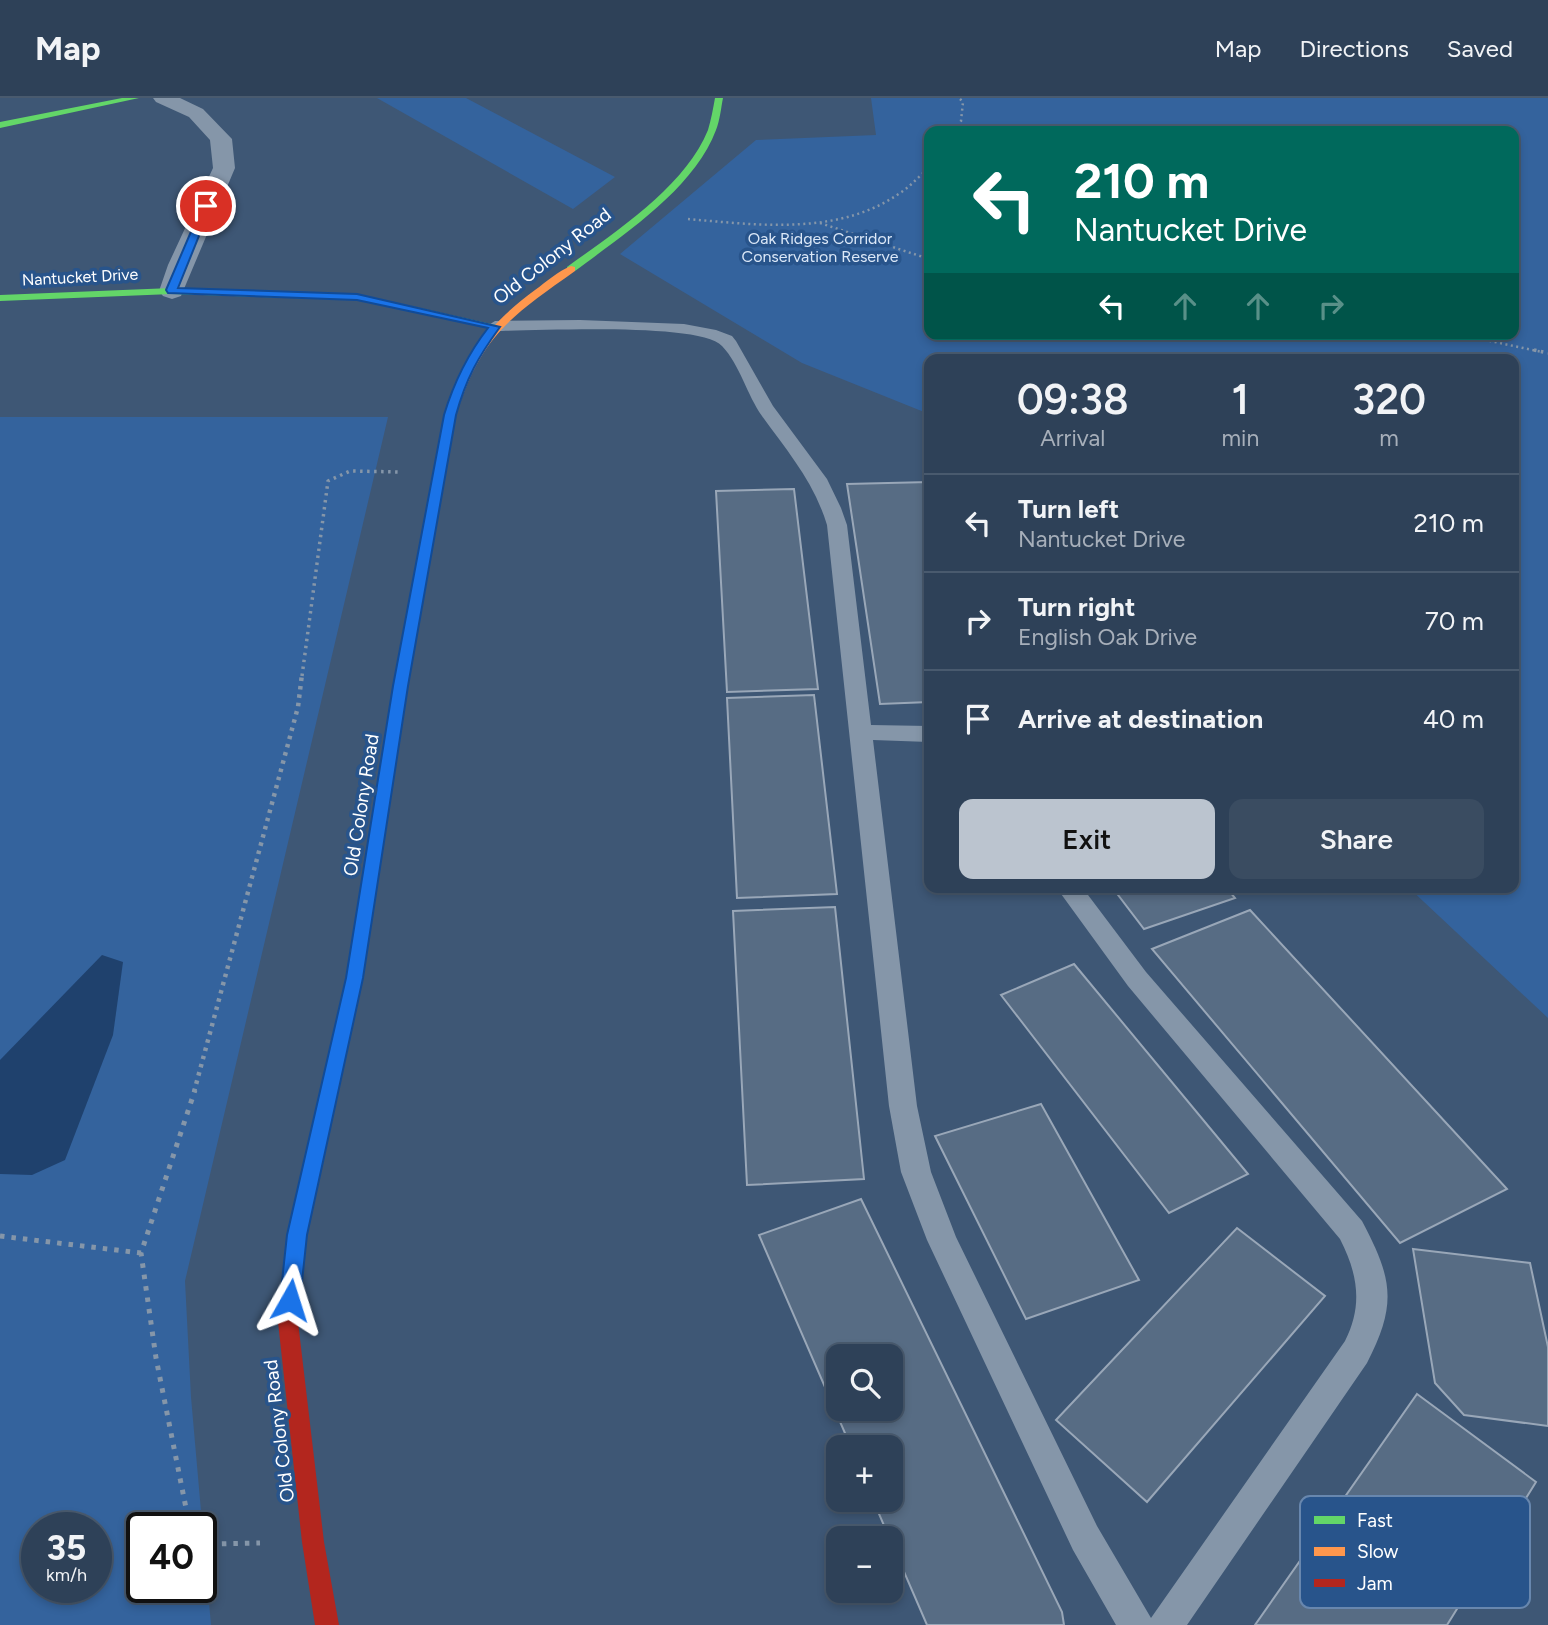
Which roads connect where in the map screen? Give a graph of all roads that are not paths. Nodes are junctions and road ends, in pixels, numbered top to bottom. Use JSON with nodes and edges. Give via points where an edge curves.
{"nodes":[{"id":1,"x":135,"y":98,"type":"edge"},
{"id":2,"x":163,"y":98,"type":"edge"},
{"id":3,"x":719,"y":98,"type":"edge"},
{"id":4,"x":0,"y":125,"type":"edge"},
{"id":5,"x":172,"y":290,"type":"junction"},
{"id":6,"x":0,"y":298,"type":"edge"},
{"id":7,"x":495,"y":327,"type":"junction"},
{"id":8,"x":860,"y":732,"type":"junction"},
{"id":9,"x":924,"y":734,"type":"edge"},
{"id":10,"x":1072,"y":893,"type":"edge"},
{"id":11,"x":327,"y":1625,"type":"edge"},
{"id":12,"x":1136,"y":1625,"type":"edge"},
{"id":13,"x":1166,"y":1625,"type":"edge"}],
"edges":[{"from":1,"to":4,"type":"street"},
{"from":2,"to":5,"type":"street","via":[[197,113],[220,139],[224,168]]},
{"from":3,"to":7,"type":"street","name":"Old Colony Road","via":[[718,116],[687,171],[601,247]]},
{"from":5,"to":6,"type":"street","name":"Nantucket Drive"},
{"from":5,"to":7,"type":"street","name":"Nantucket Drive","via":[[357,297]]},
{"from":7,"to":8,"type":"lane","via":[[687,328],[715,334],[730,344],[764,407],[829,497],[837,525]]},
{"from":7,"to":11,"type":"street","name":"Old Colony Road","via":[[473,354],[450,415],[355,978],[297,1235],[288,1322]]},
{"from":8,"to":9,"type":"lane"},
{"from":8,"to":12,"type":"lane","via":[[903,1107],[916,1172],[942,1240],[1045,1458]]},
{"from":10,"to":13,"type":"lane","via":[[1137,979],[1351,1230],[1372,1278],[1372,1317],[1356,1352]]}]}
